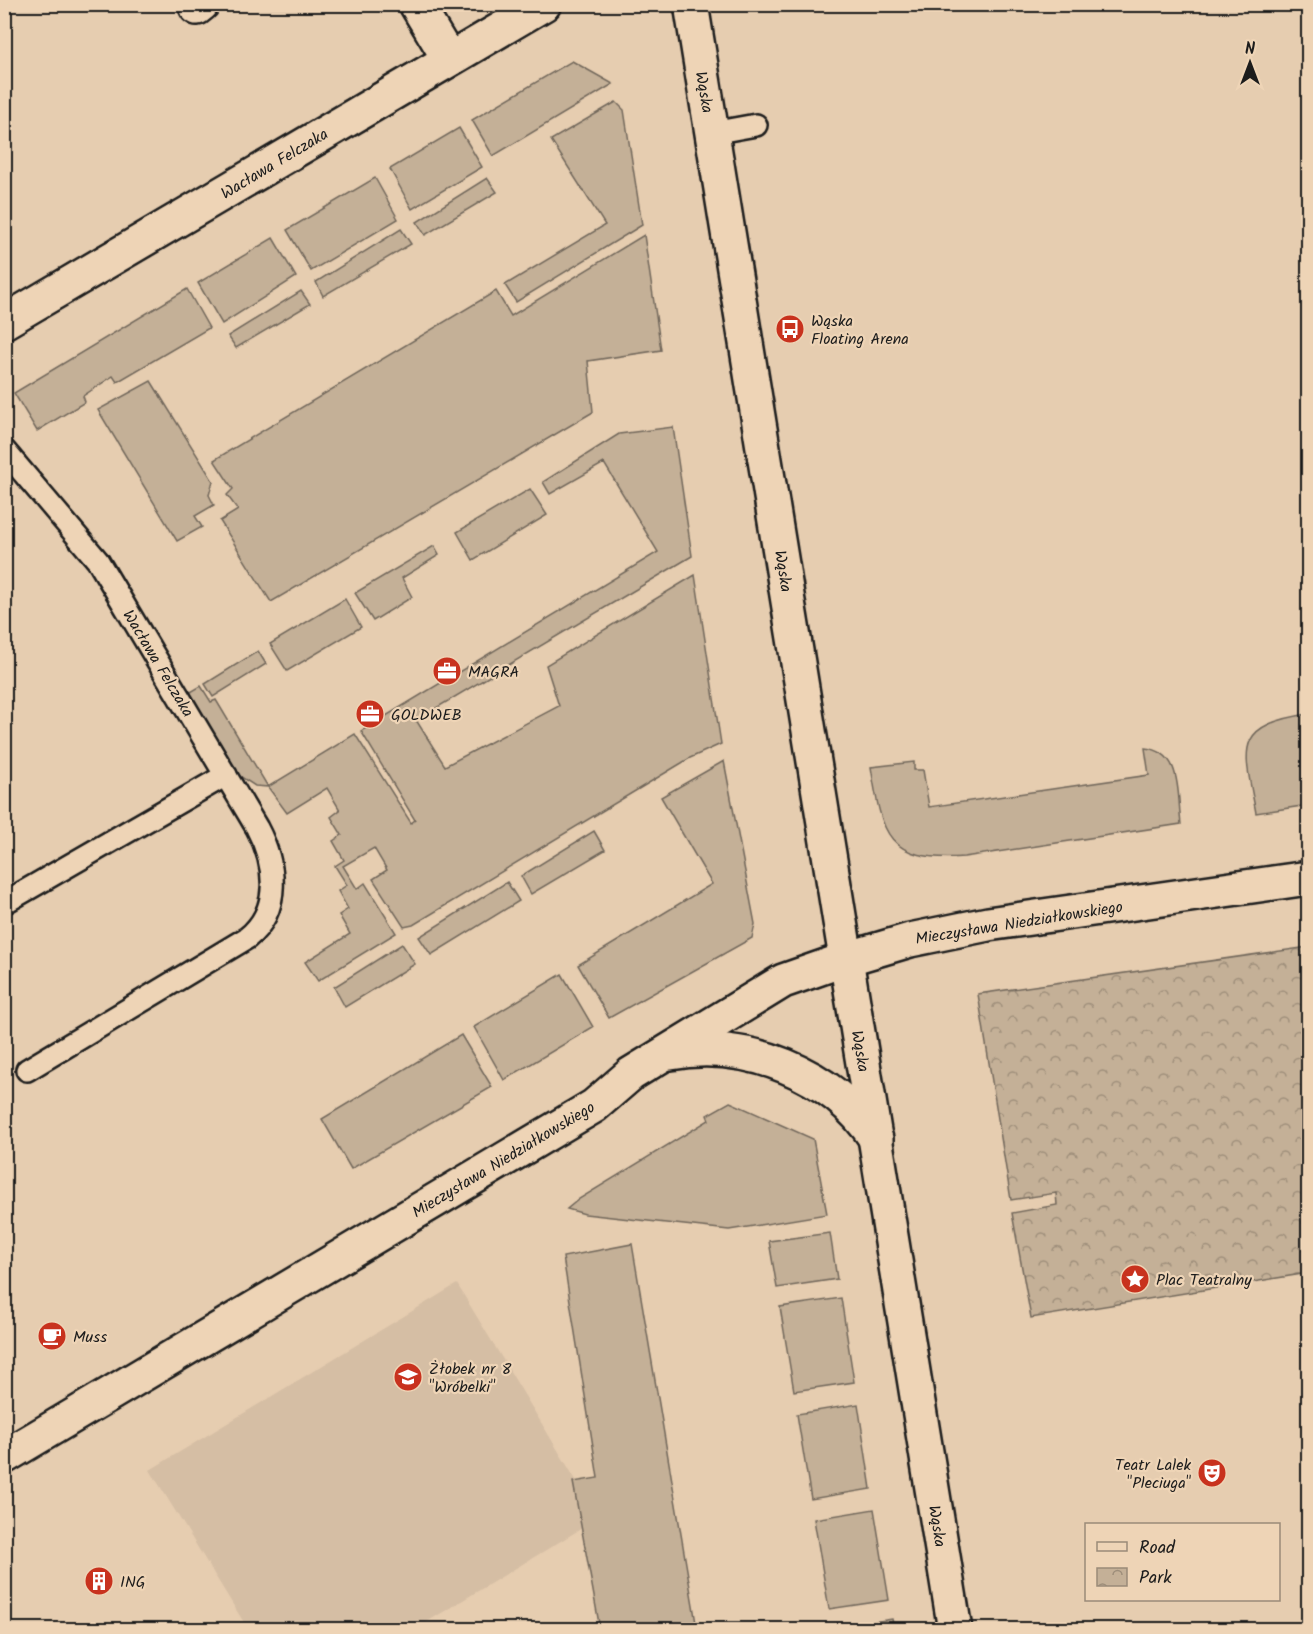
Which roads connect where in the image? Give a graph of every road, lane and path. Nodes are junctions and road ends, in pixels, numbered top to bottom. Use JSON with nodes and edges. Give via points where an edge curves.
{"nodes":[{"id":1,"x":195,"y":4,"type":"edge"},
{"id":2,"x":202,"y":4,"type":"edge"},
{"id":3,"x":416,"y":4,"type":"edge"},
{"id":4,"x":544,"y":4,"type":"edge"},
{"id":5,"x":691,"y":4,"type":"edge"},
{"id":6,"x":449,"y":59,"type":"junction"},
{"id":7,"x":756,"y":126,"type":"dead end"},
{"id":8,"x":712,"y":133,"type":"junction"},
{"id":9,"x":4,"y":322,"type":"edge"},
{"id":10,"x":4,"y":450,"type":"edge"},
{"id":11,"x":226,"y":775,"type":"junction"},
{"id":12,"x":1308,"y":878,"type":"edge"},
{"id":13,"x":4,"y":903,"type":"edge"},
{"id":14,"x":846,"y":959,"type":"junction"},
{"id":15,"x":662,"y":1055,"type":"junction"},
{"id":16,"x":27,"y":1070,"type":"dead end"},
{"id":17,"x":876,"y":1139,"type":"junction"},
{"id":18,"x":4,"y":1457,"type":"edge"},
{"id":19,"x":955,"y":1629,"type":"edge"}],
"edges":[{"from":1,"to":2,"type":"street","via":[[196,8]]},
{"from":3,"to":6,"type":"street"},
{"from":4,"to":6,"type":"street","name":"Wacława Felczaka"},
{"from":5,"to":8,"type":"street","name":"Wąska"},
{"from":6,"to":9,"type":"street","name":"Wacława Felczaka"},
{"from":7,"to":8,"type":"lane"},
{"from":8,"to":14,"type":"street","name":"Wąska"},
{"from":10,"to":11,"type":"lane","name":"Wacława Felczaka","via":[[98,561]]},
{"from":11,"to":13,"type":"lane"},
{"from":11,"to":16,"type":"lane","name":"Wacława Felczaka","via":[[270,860],[272,897],[265,920],[247,938]]},
{"from":12,"to":14,"type":"street","name":"Mieczysława Niedziałkowskiego","via":[[988,924],[910,940]]},
{"from":14,"to":15,"type":"street","name":"Mieczysława Niedziałkowskiego","via":[[783,981]]},
{"from":14,"to":17,"type":"street","name":"Wąska"},
{"from":15,"to":17,"type":"street","via":[[728,1050],[777,1062],[838,1098]]},
{"from":15,"to":18,"type":"street","name":"Mieczysława Niedziałkowskiego","via":[[631,1074],[594,1106]]},
{"from":17,"to":19,"type":"street","name":"Wąska"}]}
